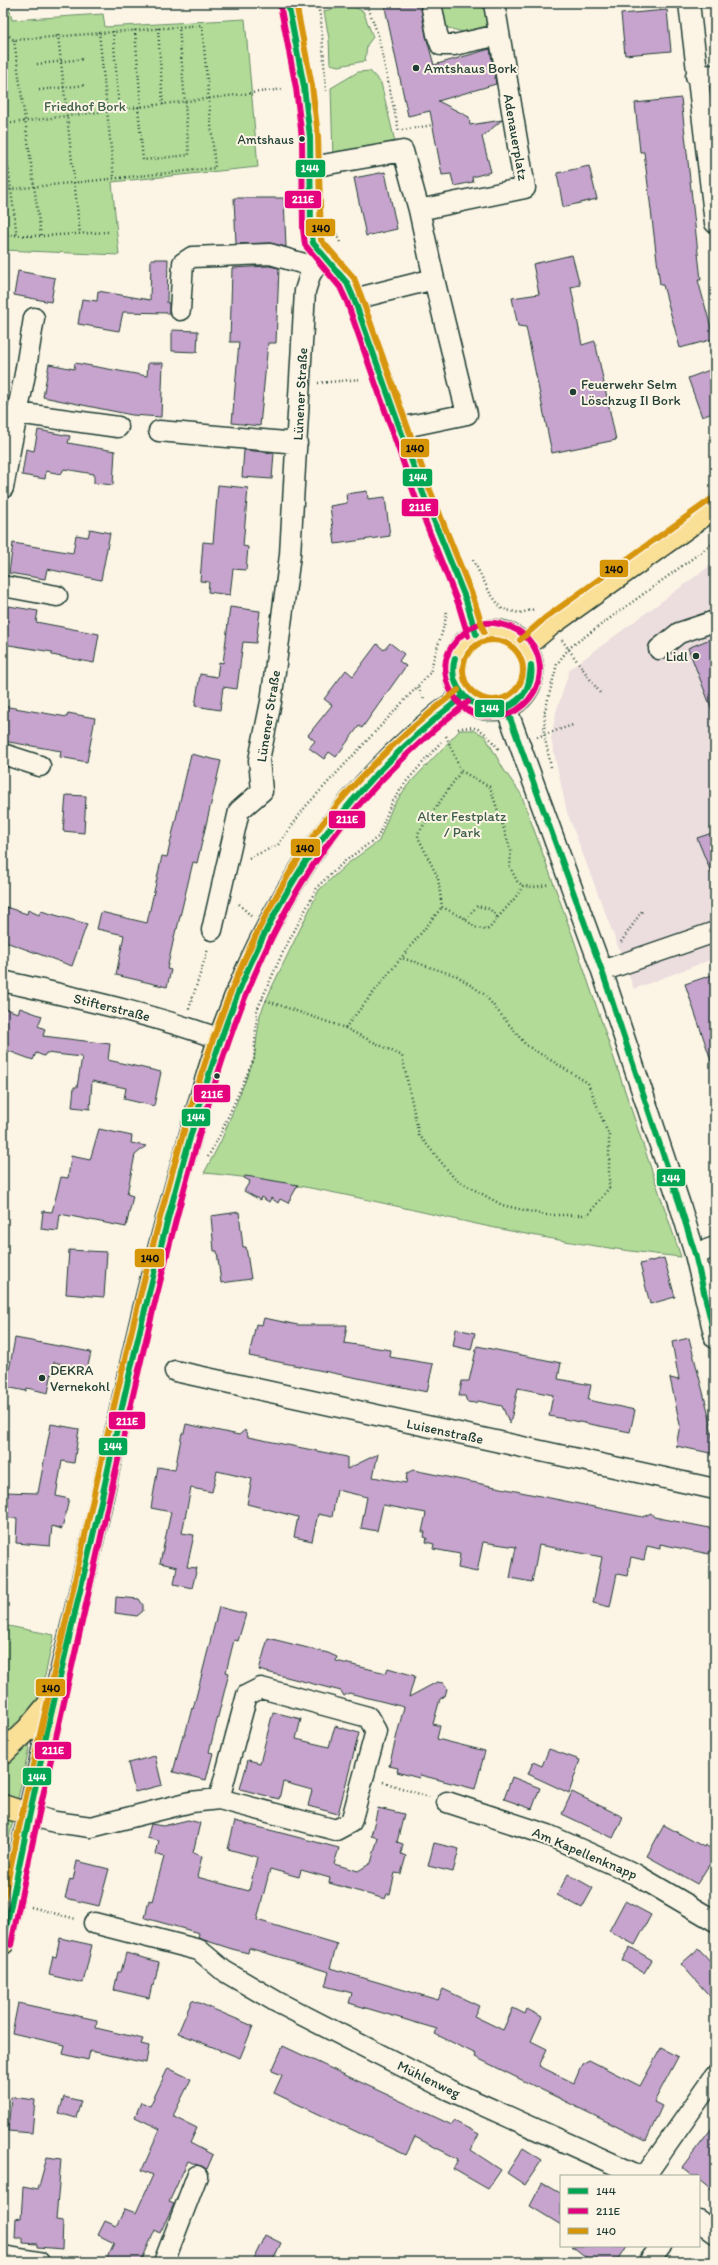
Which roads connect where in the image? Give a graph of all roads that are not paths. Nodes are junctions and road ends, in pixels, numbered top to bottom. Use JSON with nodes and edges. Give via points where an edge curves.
{"nodes":[{"id":1,"x":288,"y":3,"type":"edge"},
{"id":2,"x":431,"y":3,"type":"edge"},
{"id":3,"x":494,"y":3,"type":"edge"},
{"id":4,"x":689,"y":3,"type":"edge"},
{"id":5,"x":499,"y":35,"type":"junction"},
{"id":6,"x":706,"y":76,"type":"edge"},
{"id":7,"x":311,"y":167,"type":"junction"},
{"id":8,"x":418,"y":210,"type":"junction"},
{"id":9,"x":715,"y":223,"type":"edge"},
{"id":10,"x":318,"y":261,"type":"junction"},
{"id":11,"x":434,"y":279,"type":"junction"},
{"id":12,"x":354,"y":299,"type":"junction"},
{"id":13,"x":180,"y":310,"type":"dead end"},
{"id":14,"x":34,"y":318,"type":"dead end"},
{"id":15,"x":18,"y":413,"type":"junction"},
{"id":16,"x":118,"y":427,"type":"dead end"},
{"id":17,"x":400,"y":428,"type":"junction"},
{"id":18,"x":159,"y":431,"type":"dead end"},
{"id":19,"x":297,"y":443,"type":"junction"},
{"id":20,"x":7,"y":445,"type":"edge"},
{"id":21,"x":3,"y":488,"type":"edge"},
{"id":22,"x":715,"y":507,"type":"edge"},
{"id":23,"x":3,"y":586,"type":"edge"},
{"id":24,"x":58,"y":596,"type":"dead end"},
{"id":25,"x":715,"y":621,"type":"edge"},
{"id":26,"x":476,"y":634,"type":"junction"},
{"id":27,"x":525,"y":646,"type":"junction"},
{"id":28,"x":659,"y":649,"type":"dead end"},
{"id":29,"x":464,"y":696,"type":"junction"},
{"id":30,"x":506,"y":707,"type":"junction"},
{"id":31,"x":3,"y":754,"type":"edge"},
{"id":32,"x":40,"y":766,"type":"dead end"},
{"id":33,"x":212,"y":930,"type":"road end"},
{"id":34,"x":715,"y":932,"type":"edge"},
{"id":35,"x":602,"y":972,"type":"junction"},
{"id":36,"x":3,"y":981,"type":"edge"},
{"id":37,"x":220,"y":1039,"type":"junction"},
{"id":38,"x":715,"y":1247,"type":"edge"},
{"id":39,"x":695,"y":1254,"type":"junction"},
{"id":40,"x":715,"y":1338,"type":"edge"},
{"id":41,"x":174,"y":1371,"type":"dead end"},
{"id":42,"x":715,"y":1489,"type":"edge"},
{"id":43,"x":56,"y":1695,"type":"junction"},
{"id":44,"x":3,"y":1753,"type":"edge"},
{"id":45,"x":219,"y":1799,"type":"junction"},
{"id":46,"x":447,"y":1802,"type":"road end"},
{"id":47,"x":3,"y":1806,"type":"edge"},
{"id":48,"x":30,"y":1814,"type":"junction"},
{"id":49,"x":715,"y":1921,"type":"edge"},
{"id":50,"x":94,"y":1923,"type":"road end"},
{"id":51,"x":3,"y":1943,"type":"edge"},
{"id":52,"x":715,"y":2076,"type":"edge"},
{"id":53,"x":638,"y":2175,"type":"edge"},
{"id":54,"x":647,"y":2175,"type":"edge"},
{"id":55,"x":197,"y":2176,"type":"dead end"},
{"id":56,"x":700,"y":2222,"type":"edge"},
{"id":57,"x":715,"y":2233,"type":"edge"},
{"id":58,"x":660,"y":2247,"type":"edge"},
{"id":59,"x":3,"y":2256,"type":"edge"},
{"id":60,"x":39,"y":2262,"type":"edge"},
{"id":61,"x":164,"y":2262,"type":"edge"},
{"id":62,"x":649,"y":2262,"type":"edge"}],
"edges":[{"from":1,"to":7,"type":"street","via":[[304,87]]},
{"from":2,"to":5,"type":"street","via":[[441,45],[454,45]]},
{"from":3,"to":5,"type":"street","name":"Adenauerplatz"},
{"from":4,"to":6,"type":"street"},
{"from":5,"to":8,"type":"street","name":"Adenauerplatz","via":[[525,188]]},
{"from":6,"to":9,"type":"street"},
{"from":7,"to":8,"type":"street","via":[[403,152]]},
{"from":7,"to":10,"type":"street","via":[[311,229]]},
{"from":8,"to":11,"type":"street"},
{"from":10,"to":12,"type":"street","via":[[332,263],[347,283]]},
{"from":10,"to":13,"type":"street","via":[[270,254],[192,257],[183,263]]},
{"from":10,"to":19,"type":"street","name":"Lünener Straße","via":[[305,291]]},
{"from":11,"to":12,"type":"street"},
{"from":11,"to":17,"type":"street","via":[[467,414]]},
{"from":12,"to":17,"type":"street"},
{"from":14,"to":15,"type":"street"},
{"from":15,"to":16,"type":"street"},
{"from":15,"to":20,"type":"street"},
{"from":17,"to":26,"type":"street","via":[[423,494],[466,600]]},
{"from":18,"to":19,"type":"street"},
{"from":19,"to":33,"type":"street","name":"Lünener Straße","via":[[290,555],[281,635],[259,760],[262,791],[240,811]]},
{"from":20,"to":21,"type":"street"},
{"from":22,"to":27,"type":"main road","via":[[557,620]]},
{"from":23,"to":24,"type":"street"},
{"from":25,"to":28,"type":"street","via":[[679,633]]},
{"from":26,"to":27,"type":"main road","via":[[489,630],[503,631]]},
{"from":26,"to":29,"type":"main road","via":[[458,650],[454,662],[457,686]]},
{"from":27,"to":30,"type":"main road","via":[[531,660],[530,681],[520,700]]},
{"from":29,"to":30,"type":"main road","via":[[472,704],[483,708]]},
{"from":29,"to":37,"type":"main road","via":[[391,755],[338,815],[298,872],[266,930]]},
{"from":30,"to":35,"type":"street"},
{"from":31,"to":32,"type":"street"},
{"from":34,"to":35,"type":"street"},
{"from":35,"to":39,"type":"street"},
{"from":36,"to":37,"type":"street","name":"Stifterstraße","via":[[119,1008]]},
{"from":37,"to":43,"type":"main road","via":[[172,1198],[131,1362]]},
{"from":38,"to":39,"type":"street"},
{"from":39,"to":40,"type":"street"},
{"from":41,"to":42,"type":"street","name":"Luisenstraße"},
{"from":43,"to":44,"type":"main road","via":[[28,1729]]},
{"from":43,"to":48,"type":"main road"},
{"from":45,"to":45,"type":"street","via":[[336,1830],[351,1822],[376,1731],[368,1717],[261,1688],[247,1695]]},
{"from":45,"to":48,"type":"street","via":[[191,1802],[91,1827],[55,1822]]},
{"from":46,"to":49,"type":"street","name":"Am Kapellenknapp","via":[[548,1835],[635,1874]]},
{"from":47,"to":48,"type":"main road"},
{"from":48,"to":51,"type":"main road"},
{"from":50,"to":53,"type":"street","name":"Mühlenweg","via":[[199,1950],[224,1970],[277,2002],[449,2090]]},
{"from":52,"to":54,"type":"street"},
{"from":55,"to":61,"type":"street"},
{"from":56,"to":57,"type":"street"},
{"from":58,"to":62,"type":"street"},
{"from":59,"to":60,"type":"street"}]}
